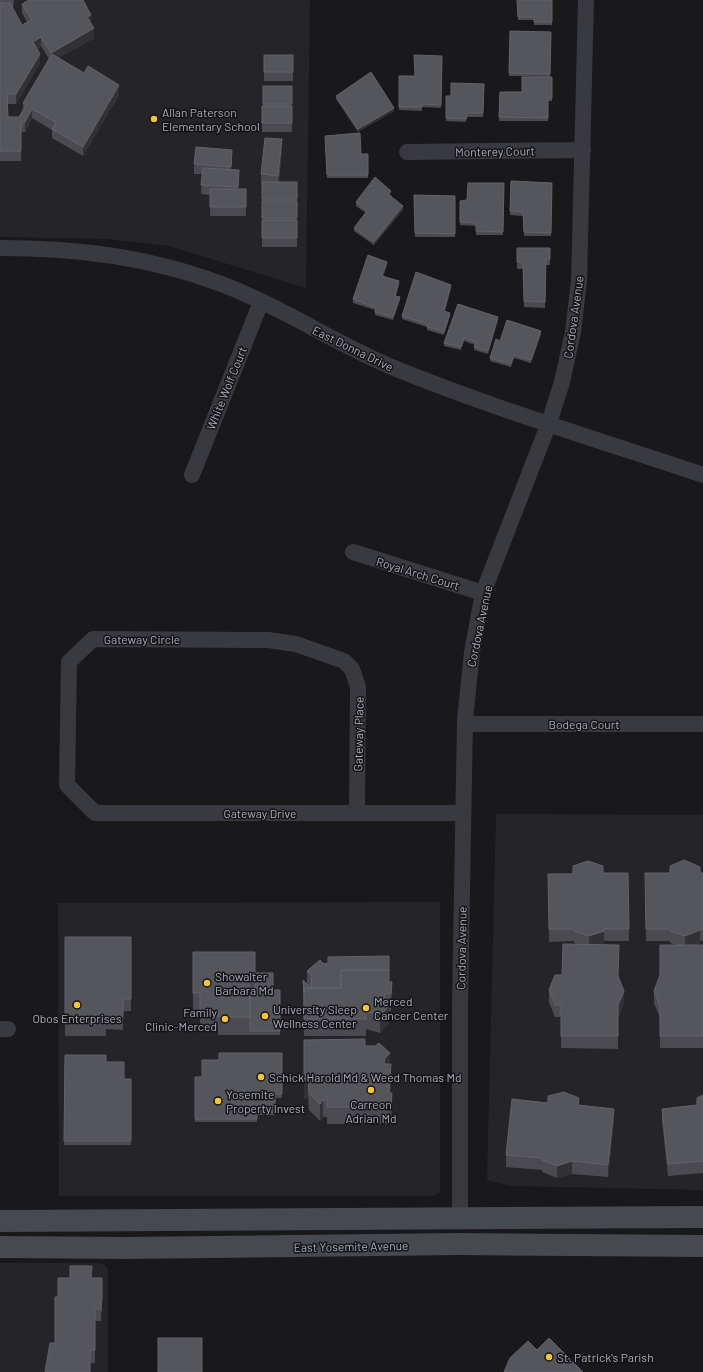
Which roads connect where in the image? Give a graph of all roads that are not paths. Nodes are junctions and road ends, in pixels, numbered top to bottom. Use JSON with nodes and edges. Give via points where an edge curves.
{"nodes":[{"id":1,"x":586,"y":0,"type":"edge"},
{"id":2,"x":583,"y":150,"type":"junction"},
{"id":3,"x":407,"y":152,"type":"dead end"},
{"id":4,"x":0,"y":248,"type":"edge"},
{"id":5,"x":261,"y":302,"type":"junction"},
{"id":6,"x":549,"y":423,"type":"junction"},
{"id":7,"x":192,"y":475,"type":"dead end"},
{"id":8,"x":703,"y":475,"type":"edge"},
{"id":9,"x":353,"y":552,"type":"dead end"},
{"id":10,"x":483,"y":593,"type":"junction"},
{"id":11,"x":344,"y":661,"type":"joint"},
{"id":12,"x":464,"y":724,"type":"junction"},
{"id":13,"x":703,"y":724,"type":"edge"},
{"id":14,"x":67,"y":785,"type":"joint"},
{"id":15,"x":356,"y":813,"type":"junction"},
{"id":16,"x":463,"y":813,"type":"junction"},
{"id":17,"x":703,"y":1217,"type":"edge"},
{"id":18,"x":460,"y":1218,"type":"junction"},
{"id":19,"x":0,"y":1221,"type":"edge"},
{"id":20,"x":321,"y":1246,"type":"junction"},
{"id":21,"x":703,"y":1246,"type":"edge"},
{"id":22,"x":0,"y":1247,"type":"edge"}],
"edges":[{"from":1,"to":2,"type":"street","name":"Cordova Avenue"},
{"from":2,"to":3,"type":"street","name":"Monterey Court"},
{"from":2,"to":6,"type":"street","name":"Cordova Avenue","via":[[579,281],[574,325],[564,376]]},
{"from":4,"to":5,"type":"street","name":"East Donna Drive","via":[[63,250],[129,257],[178,269],[225,285]]},
{"from":5,"to":6,"type":"street","name":"East Donna Drive","via":[[396,369]]},
{"from":5,"to":7,"type":"street","name":"White Wolf Court"},
{"from":6,"to":8,"type":"street","name":"East Donna Drive"},
{"from":6,"to":10,"type":"street","name":"Cordova Avenue"},
{"from":9,"to":10,"type":"street","name":"Royal Arch Court"},
{"from":10,"to":12,"type":"street","name":"Cordova Avenue","via":[[472,652]]},
{"from":11,"to":14,"type":"street","name":"Gateway Circle","via":[[296,644],[268,640],[93,639],[69,662]]},
{"from":11,"to":15,"type":"street","name":"Gateway Place","via":[[352,669],[358,687]]},
{"from":12,"to":13,"type":"street","name":"Bodega Court"},
{"from":12,"to":16,"type":"street","name":"Cordova Avenue"},
{"from":14,"to":15,"type":"street","name":"Gateway Drive","via":[[94,813]]},
{"from":15,"to":16,"type":"street","name":"Gateway Drive"},
{"from":16,"to":18,"type":"street","name":"Cordova Avenue"},
{"from":17,"to":18,"type":"main road"},
{"from":18,"to":19,"type":"main road"},
{"from":18,"to":20,"type":"main road","via":[[443,1229],[341,1232]]},
{"from":20,"to":21,"type":"main road","name":"East Yosemite Avenue"},
{"from":20,"to":22,"type":"main road","name":"East Yosemite Avenue"}]}
